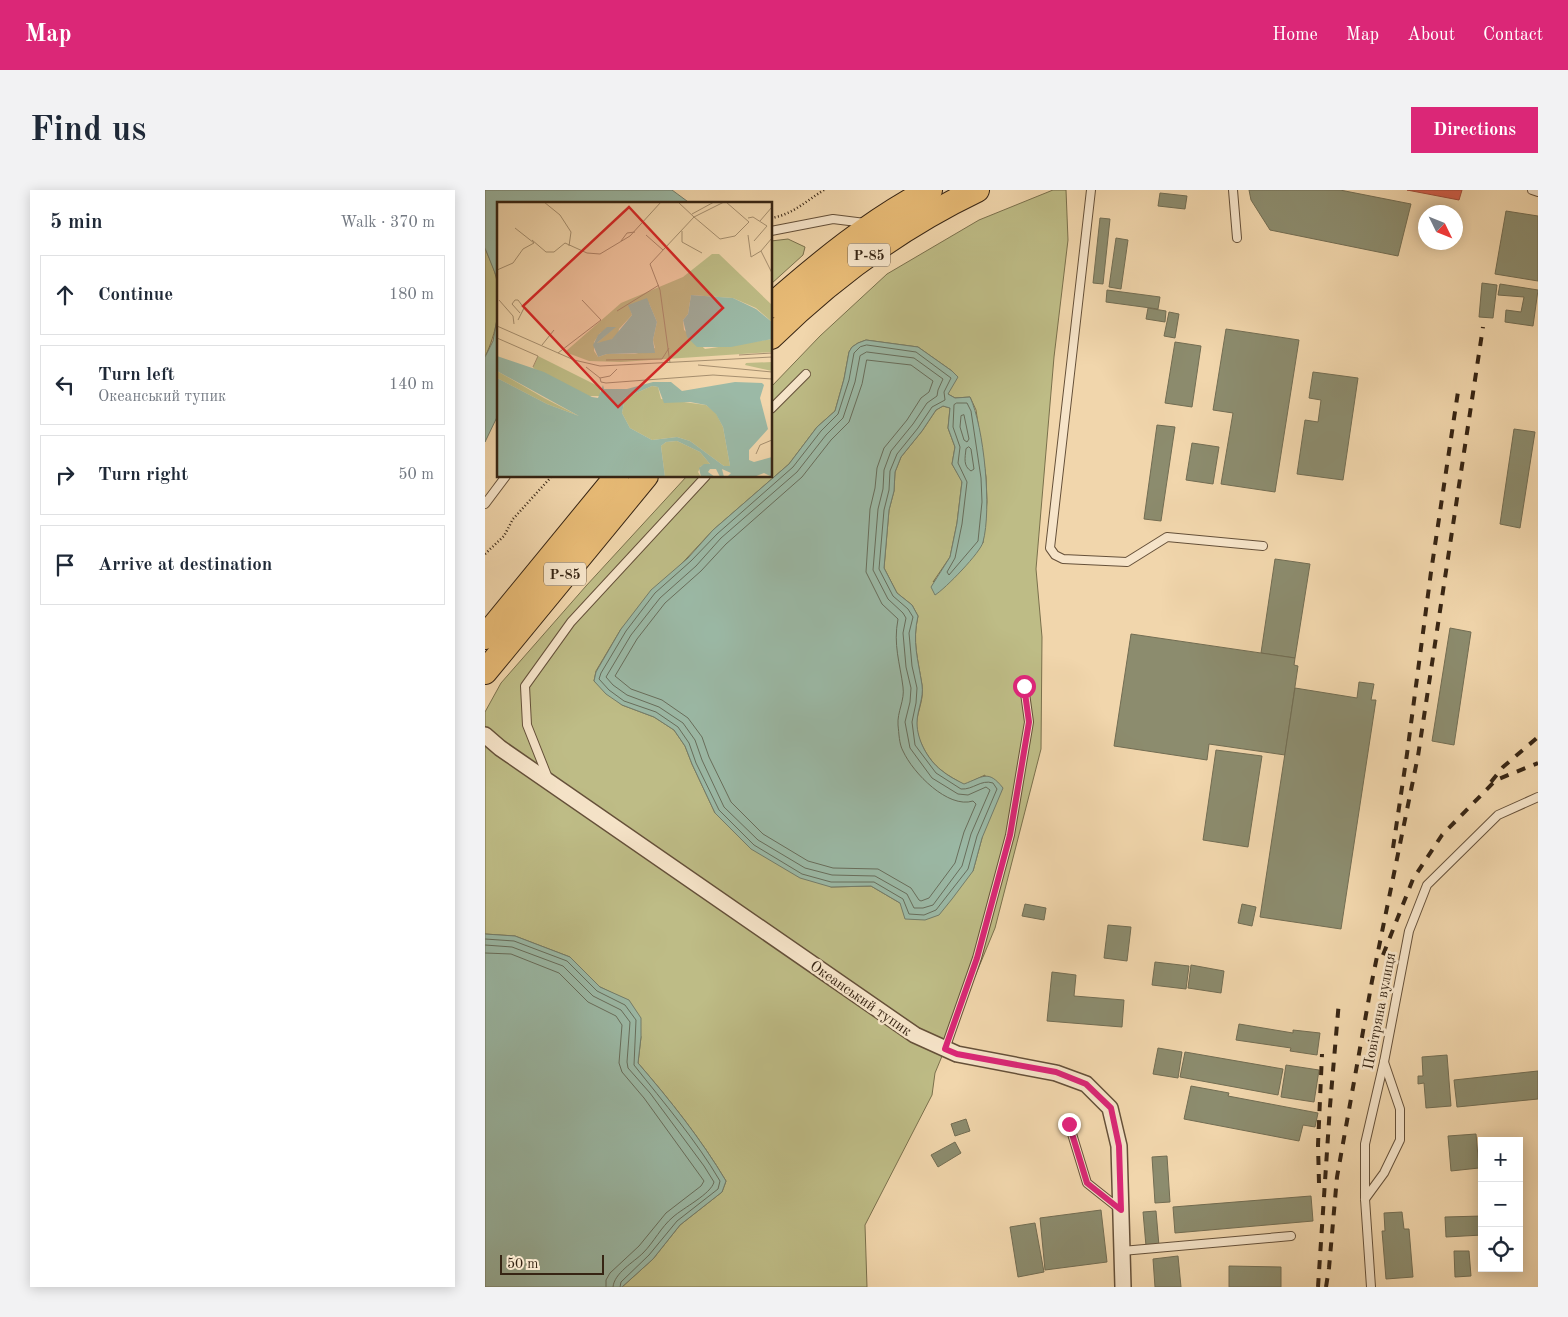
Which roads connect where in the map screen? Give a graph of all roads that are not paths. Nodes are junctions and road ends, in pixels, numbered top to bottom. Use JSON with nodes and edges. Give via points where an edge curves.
{"nodes":[{"id":1,"x":930,"y":190,"type":"edge"},
{"id":2,"x":977,"y":190,"type":"edge"},
{"id":3,"x":1091,"y":190,"type":"edge"},
{"id":4,"x":1233,"y":190,"type":"edge"},
{"id":5,"x":1532,"y":190,"type":"edge"},
{"id":6,"x":1538,"y":192,"type":"edge"},
{"id":7,"x":874,"y":224,"type":"junction"},
{"id":8,"x":773,"y":231,"type":"edge"},
{"id":9,"x":1237,"y":238,"type":"dead end"},
{"id":10,"x":773,"y":304,"type":"edge"},
{"id":11,"x":773,"y":335,"type":"edge"},
{"id":12,"x":806,"y":374,"type":"dead end"},
{"id":13,"x":773,"y":407,"type":"edge"},
{"id":14,"x":504,"y":478,"type":"edge"},
{"id":15,"x":615,"y":478,"type":"edge"},
{"id":16,"x":644,"y":478,"type":"edge"},
{"id":17,"x":704,"y":478,"type":"edge"},
{"id":18,"x":485,"y":504,"type":"edge"},
{"id":19,"x":1263,"y":546,"type":"dead end"},
{"id":20,"x":485,"y":637,"type":"edge"},
{"id":21,"x":485,"y":672,"type":"edge"},
{"id":22,"x":1024,"y":686,"type":"dead end"},
{"id":23,"x":485,"y":735,"type":"edge"},
{"id":24,"x":550,"y":782,"type":"junction"},
{"id":25,"x":1538,"y":797,"type":"edge"},
{"id":26,"x":945,"y":1049,"type":"junction"},
{"id":27,"x":1384,"y":1062,"type":"junction"},
{"id":28,"x":1069,"y":1124,"type":"dead end"},
{"id":29,"x":1365,"y":1200,"type":"junction"},
{"id":30,"x":1121,"y":1210,"type":"junction"},
{"id":31,"x":1291,"y":1236,"type":"dead end"},
{"id":32,"x":1122,"y":1251,"type":"junction"},
{"id":33,"x":1123,"y":1287,"type":"edge"},
{"id":34,"x":1371,"y":1287,"type":"edge"}],
"edges":[{"from":1,"to":7,"type":"main road","number":"Р-85"},
{"from":2,"to":11,"type":"main road","number":"Р-85","via":[[938,210],[876,250],[804,306]]},
{"from":3,"to":19,"type":"lane","via":[[1050,548],[1063,559],[1127,562],[1167,537]]},
{"from":4,"to":9,"type":"lane"},
{"from":5,"to":6,"type":"lane"},
{"from":7,"to":8,"type":"lane","via":[[833,219]]},
{"from":7,"to":10,"type":"main road","number":"Р-85"},
{"from":12,"to":13,"type":"lane"},
{"from":14,"to":18,"type":"lane"},
{"from":15,"to":20,"type":"main road","number":"Р-85"},
{"from":16,"to":21,"type":"main road","number":"Р-85"},
{"from":17,"to":24,"type":"lane","via":[[571,622],[525,686],[527,725]]},
{"from":22,"to":26,"type":"lane","via":[[1029,722],[1010,835],[977,958]]},
{"from":23,"to":24,"type":"street","name":"Океанський тупик"},
{"from":24,"to":26,"type":"street","name":"Океанський тупик","via":[[915,1036]]},
{"from":25,"to":27,"type":"lane","name":"Повітряна вулиця","via":[[1498,815],[1427,885],[1409,931]]},
{"from":26,"to":30,"type":"street","name":"Океанський тупик","via":[[1056,1072],[1086,1084],[1111,1108],[1119,1146]]},
{"from":27,"to":29,"type":"lane","name":"Повітряна вулиця","via":[[1365,1144]]},
{"from":27,"to":29,"type":"lane","via":[[1400,1109],[1400,1140],[1384,1173]]},
{"from":28,"to":30,"type":"lane","via":[[1087,1183]]},
{"from":29,"to":34,"type":"lane","name":"Повітряна вулиця"},
{"from":30,"to":32,"type":"street","name":"Океанський тупик"},
{"from":31,"to":32,"type":"lane"},
{"from":32,"to":33,"type":"street","name":"Океанський тупик"}]}
